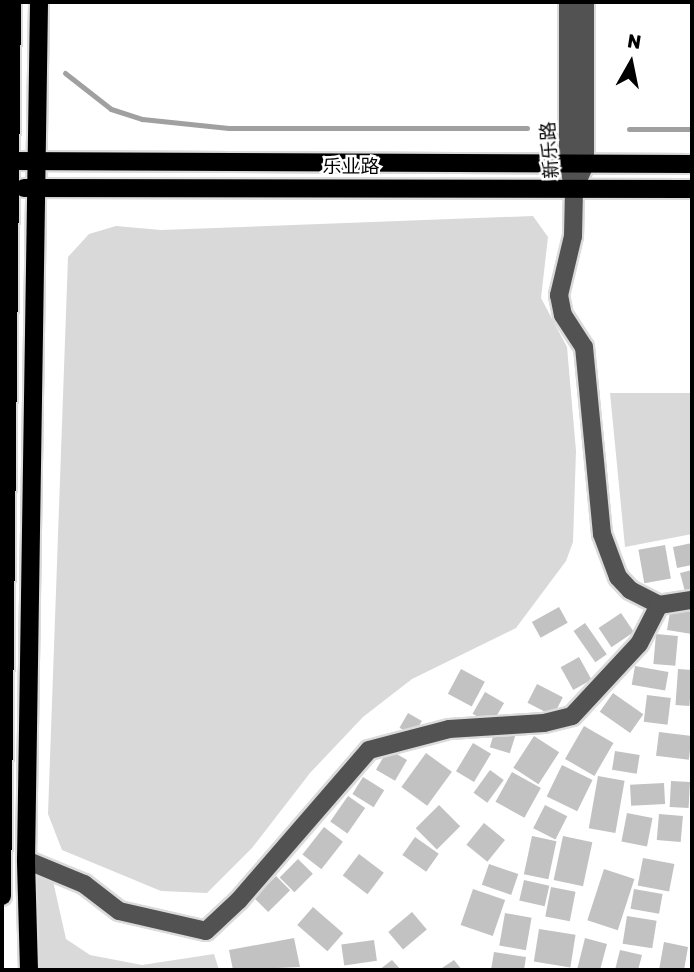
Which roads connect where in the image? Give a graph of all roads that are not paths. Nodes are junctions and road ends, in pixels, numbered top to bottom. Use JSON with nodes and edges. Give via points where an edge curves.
{"nodes":[{"id":1,"x":12,"y":2,"type":"edge"},
{"id":2,"x":39,"y":2,"type":"edge"},
{"id":3,"x":568,"y":2,"type":"edge"},
{"id":4,"x":585,"y":2,"type":"edge"},
{"id":5,"x":10,"y":161,"type":"junction"},
{"id":6,"x":36,"y":161,"type":"junction"},
{"id":7,"x":576,"y":164,"type":"junction"},
{"id":8,"x":692,"y":164,"type":"edge"},
{"id":9,"x":10,"y":188,"type":"junction"},
{"id":10,"x":36,"y":188,"type":"junction"},
{"id":11,"x":574,"y":189,"type":"junction"},
{"id":12,"x":692,"y":189,"type":"edge"},
{"id":13,"x":692,"y":600,"type":"edge"},
{"id":14,"x":659,"y":605,"type":"junction"},
{"id":15,"x":26,"y":860,"type":"junction"},
{"id":16,"x":2,"y":896,"type":"edge"},
{"id":17,"x":29,"y":970,"type":"edge"}],
"edges":[{"from":1,"to":5,"type":"main road"},
{"from":2,"to":6,"type":"main road"},
{"from":3,"to":7,"type":"street","name":"新乐路"},
{"from":4,"to":7,"type":"street","name":"新乐路"},
{"from":5,"to":6,"type":"main road","name":"乐业路"},
{"from":5,"to":9,"type":"main road"},
{"from":6,"to":7,"type":"main road","name":"乐业路"},
{"from":6,"to":10,"type":"main road"},
{"from":7,"to":8,"type":"main road","name":"乐业路"},
{"from":7,"to":11,"type":"street","name":"新乐路"},
{"from":9,"to":10,"type":"main road","name":"乐业路"},
{"from":9,"to":16,"type":"main road"},
{"from":10,"to":11,"type":"main road","name":"乐业路"},
{"from":10,"to":15,"type":"main road"},
{"from":11,"to":12,"type":"main road","name":"乐业路"},
{"from":11,"to":14,"type":"street","name":"新乐路","via":[[573,236],[559,295],[563,314],[584,347],[602,534],[618,577],[630,590]]},
{"from":13,"to":14,"type":"street"},
{"from":14,"to":15,"type":"street","via":[[639,644],[572,716],[544,723],[449,729],[369,750],[239,900],[206,931],[119,911],[84,884]]},
{"from":15,"to":17,"type":"main road"}]}
